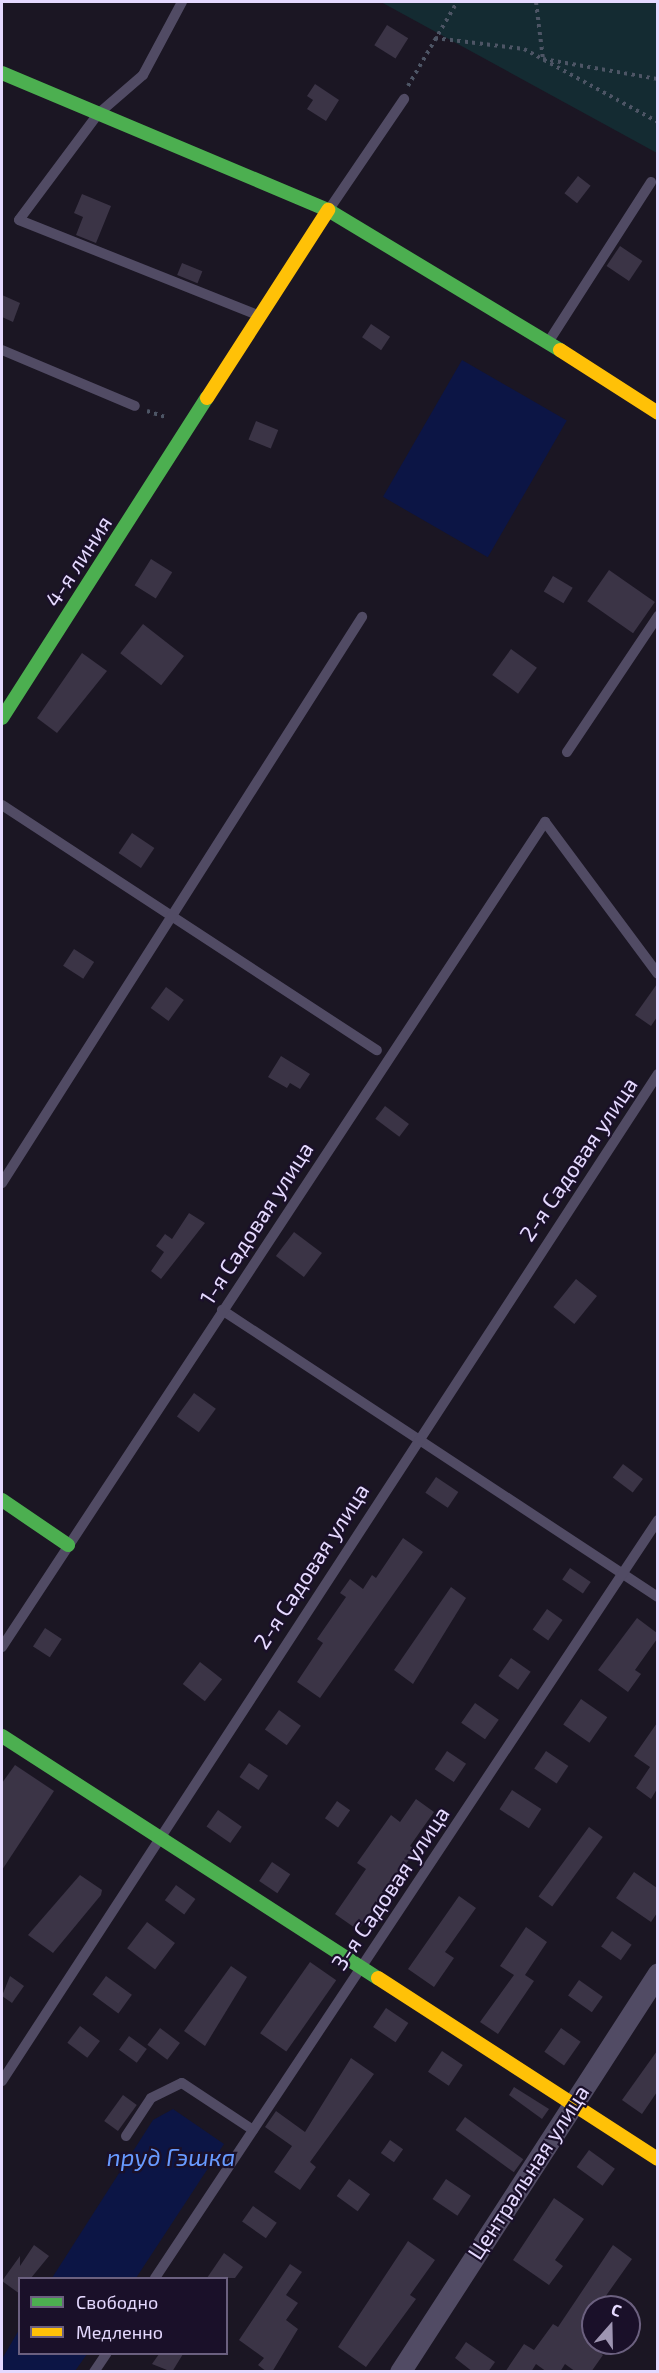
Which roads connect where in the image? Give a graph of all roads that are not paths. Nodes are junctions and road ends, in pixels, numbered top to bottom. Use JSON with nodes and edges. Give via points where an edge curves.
{"nodes":[{"id":1,"x":182,"y":2,"type":"edge"},
{"id":2,"x":2,"y":73,"type":"edge"},
{"id":3,"x":405,"y":94,"type":"road end"},
{"id":4,"x":98,"y":114,"type":"junction"},
{"id":5,"x":651,"y":182,"type":"dead end"},
{"id":6,"x":328,"y":210,"type":"junction"},
{"id":7,"x":261,"y":316,"type":"junction"},
{"id":8,"x":548,"y":342,"type":"junction"},
{"id":9,"x":2,"y":350,"type":"edge"},
{"id":10,"x":135,"y":406,"type":"road end"},
{"id":11,"x":657,"y":413,"type":"edge"},
{"id":12,"x":657,"y":616,"type":"edge"},
{"id":13,"x":362,"y":617,"type":"dead end"},
{"id":14,"x":2,"y":718,"type":"edge"},
{"id":15,"x":567,"y":752,"type":"dead end"},
{"id":16,"x":2,"y":805,"type":"edge"},
{"id":17,"x":173,"y":918,"type":"junction"},
{"id":18,"x":657,"y":974,"type":"edge"},
{"id":19,"x":377,"y":1050,"type":"dead end"},
{"id":20,"x":657,"y":1074,"type":"edge"},
{"id":21,"x":2,"y":1183,"type":"edge"},
{"id":22,"x":222,"y":1310,"type":"junction"},
{"id":23,"x":417,"y":1438,"type":"junction"},
{"id":24,"x":2,"y":1500,"type":"edge"},
{"id":25,"x":657,"y":1520,"type":"edge"},
{"id":26,"x":68,"y":1545,"type":"junction"},
{"id":27,"x":622,"y":1574,"type":"junction"},
{"id":28,"x":657,"y":1597,"type":"edge"},
{"id":29,"x":2,"y":1647,"type":"edge"},
{"id":30,"x":2,"y":1736,"type":"edge"},
{"id":31,"x":158,"y":1839,"type":"junction"},
{"id":32,"x":361,"y":1967,"type":"junction"},
{"id":33,"x":657,"y":1973,"type":"edge"},
{"id":34,"x":2,"y":2081,"type":"edge"},
{"id":35,"x":571,"y":2105,"type":"junction"},
{"id":36,"x":253,"y":2130,"type":"junction"},
{"id":37,"x":126,"y":2136,"type":"dead end"},
{"id":38,"x":657,"y":2159,"type":"edge"},
{"id":39,"x":156,"y":2277,"type":"edge"},
{"id":40,"x":105,"y":2355,"type":"edge"},
{"id":41,"x":94,"y":2372,"type":"edge"},
{"id":42,"x":400,"y":2372,"type":"edge"}],
"edges":[{"from":1,"to":4,"type":"lane","via":[[143,75]]},
{"from":2,"to":4,"type":"street"},
{"from":3,"to":6,"type":"lane"},
{"from":4,"to":6,"type":"street"},
{"from":4,"to":7,"type":"lane","via":[[19,220]]},
{"from":5,"to":8,"type":"lane"},
{"from":6,"to":7,"type":"street","name":"4-я линия"},
{"from":6,"to":8,"type":"street"},
{"from":7,"to":14,"type":"street","name":"4-я линия"},
{"from":8,"to":11,"type":"street"},
{"from":9,"to":10,"type":"lane"},
{"from":12,"to":15,"type":"lane"},
{"from":13,"to":17,"type":"lane"},
{"from":16,"to":17,"type":"lane"},
{"from":17,"to":19,"type":"lane"},
{"from":17,"to":21,"type":"lane"},
{"from":18,"to":22,"type":"lane","name":"1-я Садовая улица","via":[[545,822]]},
{"from":20,"to":23,"type":"lane","name":"2-я Садовая улица"},
{"from":22,"to":23,"type":"lane"},
{"from":22,"to":26,"type":"lane","name":"1-я Садовая улица"},
{"from":23,"to":27,"type":"lane"},
{"from":23,"to":31,"type":"lane","name":"2-я Садовая улица"},
{"from":24,"to":26,"type":"street"},
{"from":25,"to":27,"type":"lane","name":"3-я Садовая улица"},
{"from":26,"to":29,"type":"lane","name":"1-я Садовая улица"},
{"from":27,"to":28,"type":"lane"},
{"from":27,"to":32,"type":"lane","name":"3-я Садовая улица"},
{"from":30,"to":31,"type":"street"},
{"from":31,"to":32,"type":"street"},
{"from":31,"to":34,"type":"lane","name":"2-я Садовая улица"},
{"from":32,"to":35,"type":"street"},
{"from":32,"to":36,"type":"lane","name":"3-я Садовая улица"},
{"from":33,"to":35,"type":"street","name":"Центральная улица"},
{"from":35,"to":38,"type":"street"},
{"from":35,"to":42,"type":"street","name":"Центральная улица"},
{"from":36,"to":37,"type":"lane","via":[[182,2083],[151,2098]]},
{"from":36,"to":39,"type":"lane","name":"3-я Садовая улица"},
{"from":40,"to":41,"type":"lane"}]}
